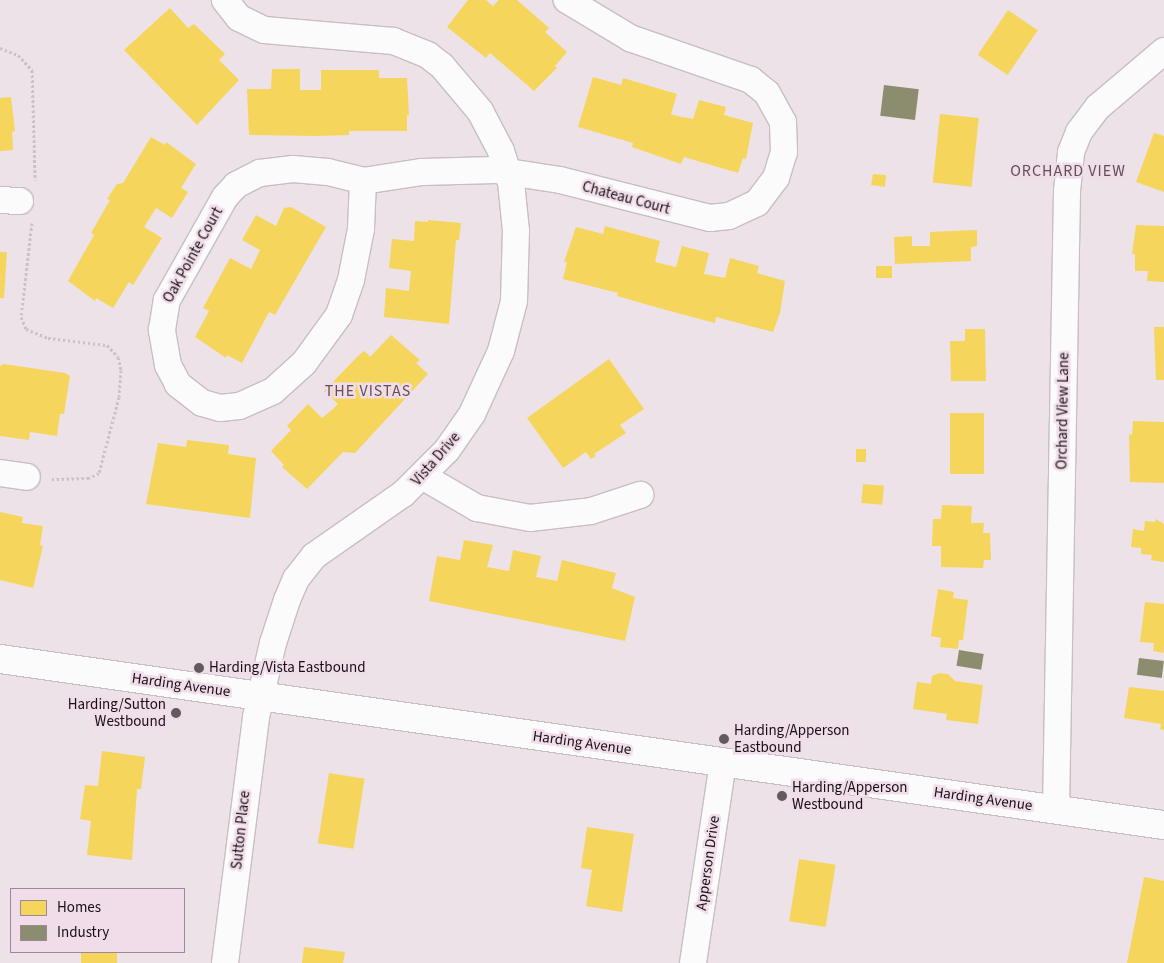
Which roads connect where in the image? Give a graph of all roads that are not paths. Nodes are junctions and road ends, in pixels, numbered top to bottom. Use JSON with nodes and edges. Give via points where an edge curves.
{"nodes":[{"id":1,"x":225,"y":0,"type":"edge"},
{"id":2,"x":567,"y":0,"type":"edge"},
{"id":3,"x":1164,"y":51,"type":"edge"},
{"id":4,"x":508,"y":171,"type":"junction"},
{"id":5,"x":363,"y":181,"type":"junction"},
{"id":6,"x":0,"y":473,"type":"edge"},
{"id":7,"x":422,"y":476,"type":"junction"},
{"id":8,"x":27,"y":477,"type":"road end"},
{"id":9,"x":640,"y":495,"type":"dead end"},
{"id":10,"x":0,"y":659,"type":"edge"},
{"id":11,"x":259,"y":697,"type":"junction"},
{"id":12,"x":723,"y":763,"type":"junction"},
{"id":13,"x":1056,"y":810,"type":"junction"},
{"id":14,"x":1164,"y":825,"type":"edge"},
{"id":15,"x":224,"y":963,"type":"edge"},
{"id":16,"x":693,"y":963,"type":"edge"}],
"edges":[{"from":1,"to":4,"type":"street","via":[[239,18],[264,30],[393,41],[428,56],[454,78],[480,111]]},
{"from":2,"to":4,"type":"street","name":"Chateau Court","via":[[630,38],[751,80],[767,93],[783,122],[781,165],[769,190],[757,203],[729,216],[710,218],[560,180]]},
{"from":3,"to":13,"type":"street","name":"Orchard View Lane","via":[[1098,107],[1079,132],[1071,152],[1067,191]]},
{"from":4,"to":5,"type":"street","name":"Oak Pointe Court","via":[[438,171]]},
{"from":4,"to":7,"type":"street","name":"Vista Drive","via":[[516,231],[515,281],[501,351],[472,414],[447,450]]},
{"from":5,"to":5,"type":"street","name":"Oak Pointe Court","via":[[361,229],[351,280],[338,316],[304,364],[273,391],[239,406],[209,406],[188,395],[168,365],[162,330],[164,310],[225,197],[236,185],[260,173],[314,170]]},
{"from":6,"to":8,"type":"street"},
{"from":7,"to":9,"type":"street","via":[[470,506],[530,518],[591,511]]},
{"from":7,"to":11,"type":"street","name":"Vista Drive","via":[[382,511],[322,548],[296,579],[273,643]]},
{"from":10,"to":11,"type":"main road","name":"Harding Avenue"},
{"from":11,"to":12,"type":"main road","name":"Harding Avenue"},
{"from":11,"to":15,"type":"street","name":"Sutton Place"},
{"from":12,"to":13,"type":"main road","name":"Harding Avenue"},
{"from":12,"to":16,"type":"street","name":"Apperson Drive"},
{"from":13,"to":14,"type":"main road","name":"Harding Avenue"}]}
